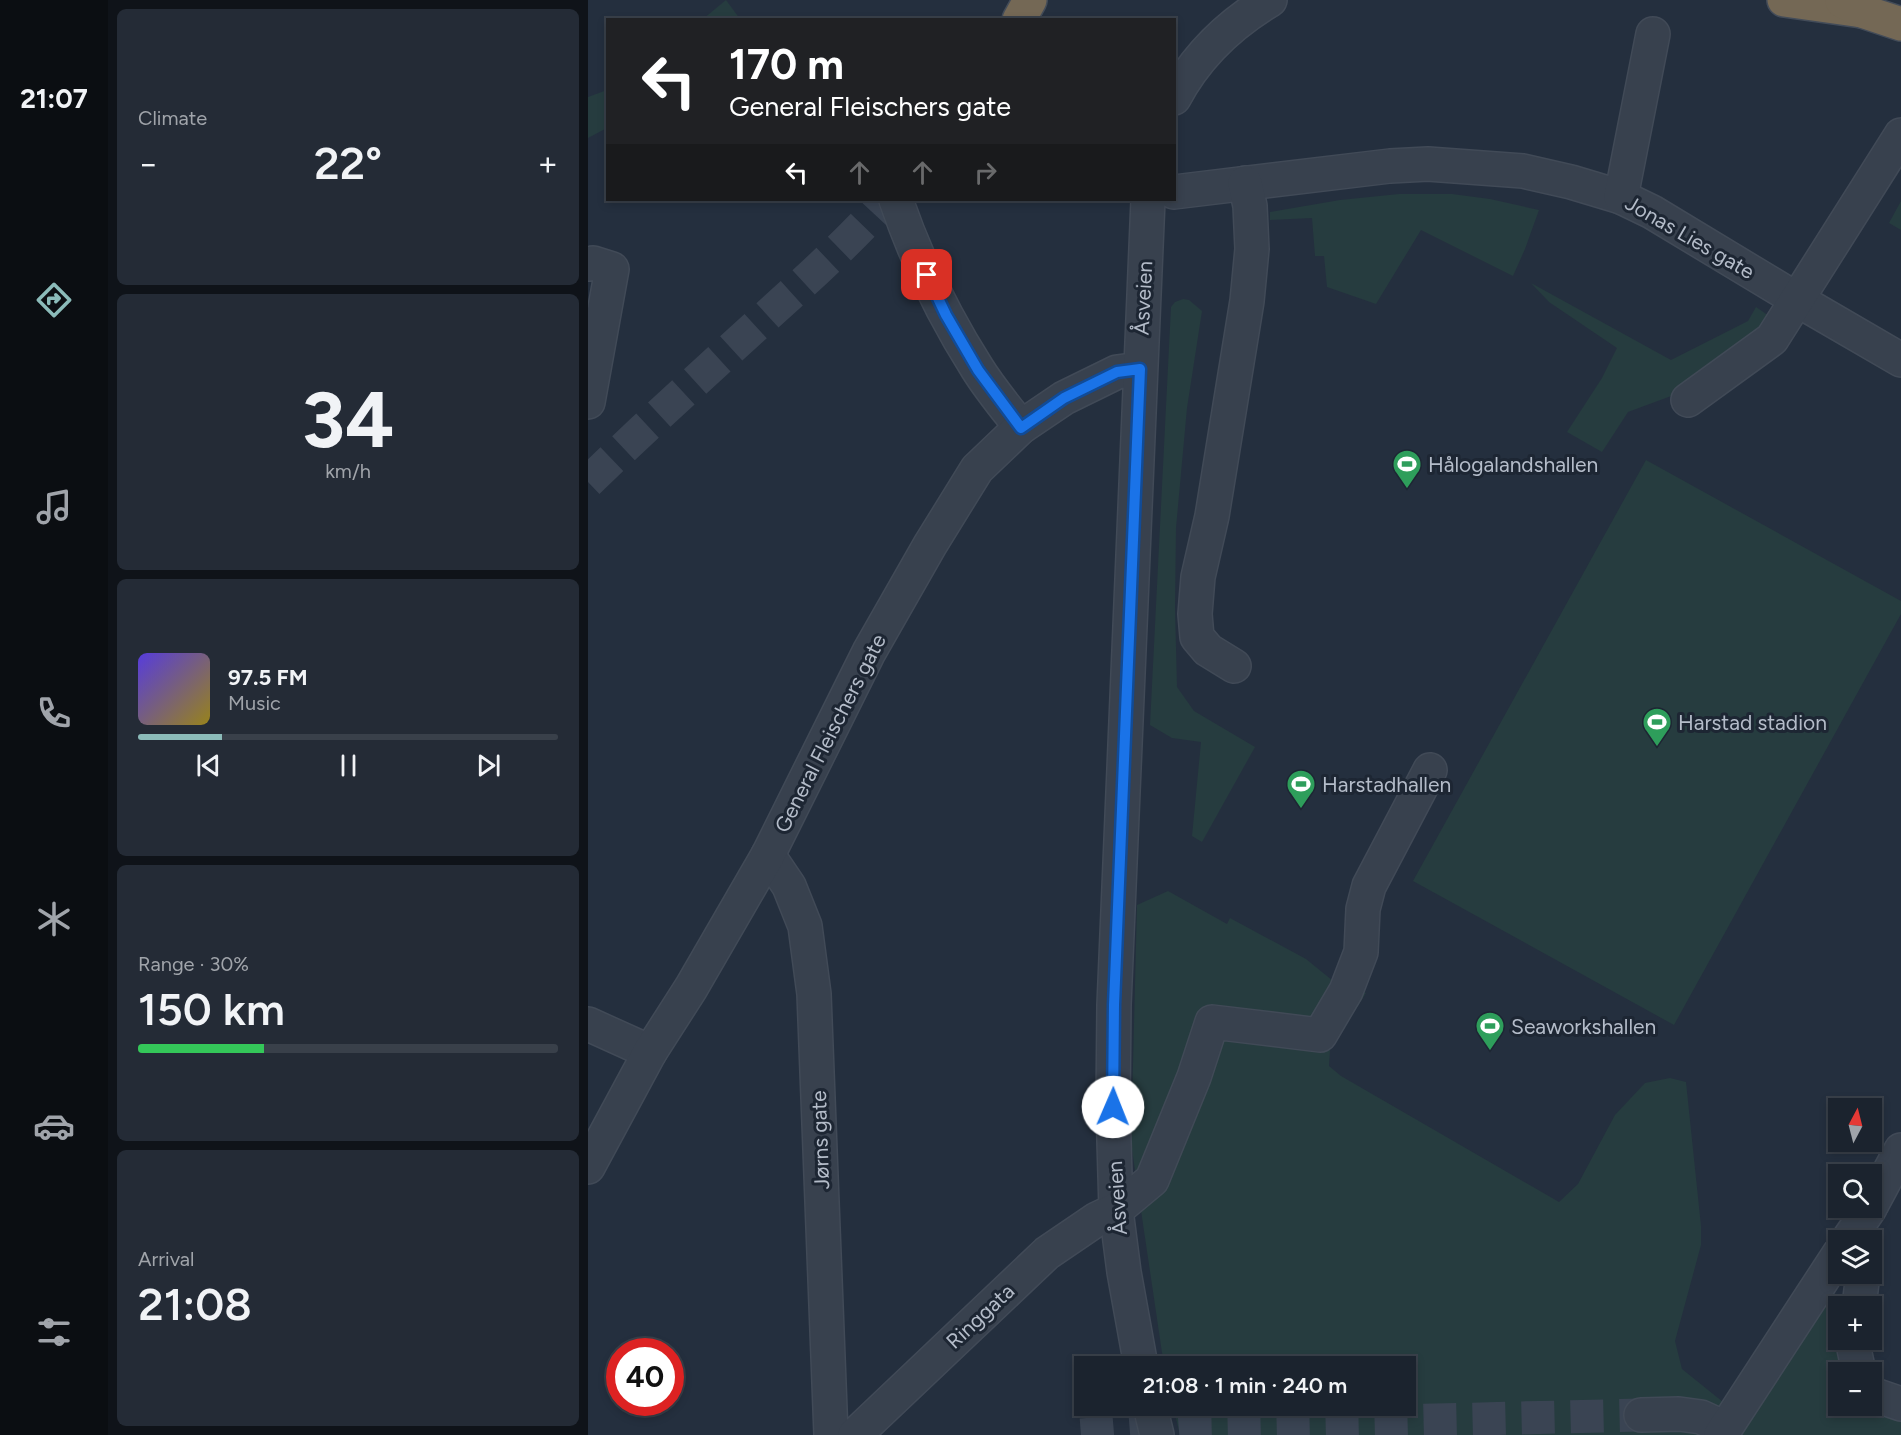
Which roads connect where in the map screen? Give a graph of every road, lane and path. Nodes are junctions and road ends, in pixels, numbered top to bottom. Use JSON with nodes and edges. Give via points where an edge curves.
{"nodes":[{"id":1,"x":1030,"y":0,"type":"edge"},
{"id":2,"x":1270,"y":0,"type":"edge"},
{"id":3,"x":1784,"y":0,"type":"edge"},
{"id":4,"x":1851,"y":6,"type":"edge"},
{"id":5,"x":1020,"y":18,"type":"edge"},
{"id":6,"x":1901,"y":24,"type":"edge"},
{"id":7,"x":1653,"y":34,"type":"dead end"},
{"id":8,"x":1176,"y":94,"type":"edge"},
{"id":9,"x":1901,"y":135,"type":"edge"},
{"id":10,"x":1245,"y":183,"type":"junction"},
{"id":11,"x":1176,"y":192,"type":"edge"},
{"id":12,"x":1621,"y":197,"type":"junction"},
{"id":13,"x":896,"y":201,"type":"edge"},
{"id":14,"x":1148,"y":201,"type":"edge"},
{"id":15,"x":600,"y":266,"type":"edge"},
{"id":16,"x":1796,"y":299,"type":"junction"},
{"id":17,"x":1901,"y":360,"type":"edge"},
{"id":18,"x":1140,"y":369,"type":"junction"},
{"id":19,"x":1688,"y":400,"type":"dead end"},
{"id":20,"x":588,"y":402,"type":"edge"},
{"id":21,"x":1021,"y":428,"type":"junction"},
{"id":22,"x":1234,"y":666,"type":"dead end"},
{"id":23,"x":1431,"y":770,"type":"dead end"},
{"id":24,"x":768,"y":855,"type":"junction"},
{"id":25,"x":588,"y":1024,"type":"edge"},
{"id":26,"x":650,"y":1052,"type":"junction"},
{"id":27,"x":1901,"y":1150,"type":"edge"},
{"id":28,"x":588,"y":1167,"type":"edge"},
{"id":29,"x":1882,"y":1185,"type":"edge"},
{"id":30,"x":1116,"y":1210,"type":"junction"},
{"id":31,"x":1828,"y":1271,"type":"edge"},
{"id":32,"x":1139,"y":1356,"type":"edge"},
{"id":33,"x":1882,"y":1397,"type":"edge"},
{"id":34,"x":1901,"y":1404,"type":"edge"},
{"id":35,"x":1641,"y":1415,"type":"tunnel mouth"},
{"id":36,"x":1152,"y":1416,"type":"edge"},
{"id":37,"x":1723,"y":1432,"type":"edge"},
{"id":38,"x":831,"y":1435,"type":"edge"},
{"id":39,"x":855,"y":1435,"type":"edge"},
{"id":40,"x":1157,"y":1435,"type":"edge"}],
"edges":[{"from":1,"to":5,"type":"highway"},
{"from":2,"to":8,"type":"street","via":[[1225,32],[1201,57]]},
{"from":3,"to":4,"type":"highway"},
{"from":4,"to":6,"type":"highway"},
{"from":7,"to":12,"type":"street"},
{"from":9,"to":16,"type":"street"},
{"from":10,"to":11,"type":"street","name":"Jonas Lies gate"},
{"from":10,"to":12,"type":"street","name":"Jonas Lies gate","via":[[1428,164],[1523,171]]},
{"from":10,"to":22,"type":"street","via":[[1252,249],[1246,301],[1195,614],[1197,637],[1208,650]]},
{"from":12,"to":16,"type":"street","name":"Jonas Lies gate"},
{"from":13,"to":21,"type":"street","via":[[946,315],[978,370]]},
{"from":14,"to":18,"type":"street","name":"Åsveien"},
{"from":15,"to":20,"type":"street"},
{"from":16,"to":17,"type":"street","name":"Jonas Lies gate"},
{"from":16,"to":19,"type":"street","via":[[1772,339]]},
{"from":18,"to":21,"type":"street","name":"General Fleischers gate","via":[[1117,372],[1064,398]]},
{"from":18,"to":30,"type":"street","name":"Åsveien","via":[[1114,1005]]},
{"from":21,"to":24,"type":"street","name":"General Fleischers gate","via":[[977,469],[930,545],[869,652]]},
{"from":23,"to":30,"type":"street","name":"Ringgata","via":[[1368,886],[1362,952],[1346,991],[1320,1035],[1212,1022],[1152,1180]]},
{"from":24,"to":26,"type":"street","name":"General Fleischers gate"},
{"from":24,"to":38,"type":"street","name":"Jørns gate","via":[[789,886],[805,926],[814,994]]},
{"from":25,"to":26,"type":"street"},
{"from":26,"to":28,"type":"street","name":"General Fleischers gate"},
{"from":27,"to":29,"type":"street"},
{"from":30,"to":32,"type":"street","name":"Åsveien"},
{"from":30,"to":39,"type":"street","name":"Ringgata","via":[[1047,1253]]},
{"from":31,"to":37,"type":"street"},
{"from":33,"to":34,"type":"street"},
{"from":35,"to":37,"type":"street","via":[[1701,1417]]},
{"from":36,"to":40,"type":"street"}]}
